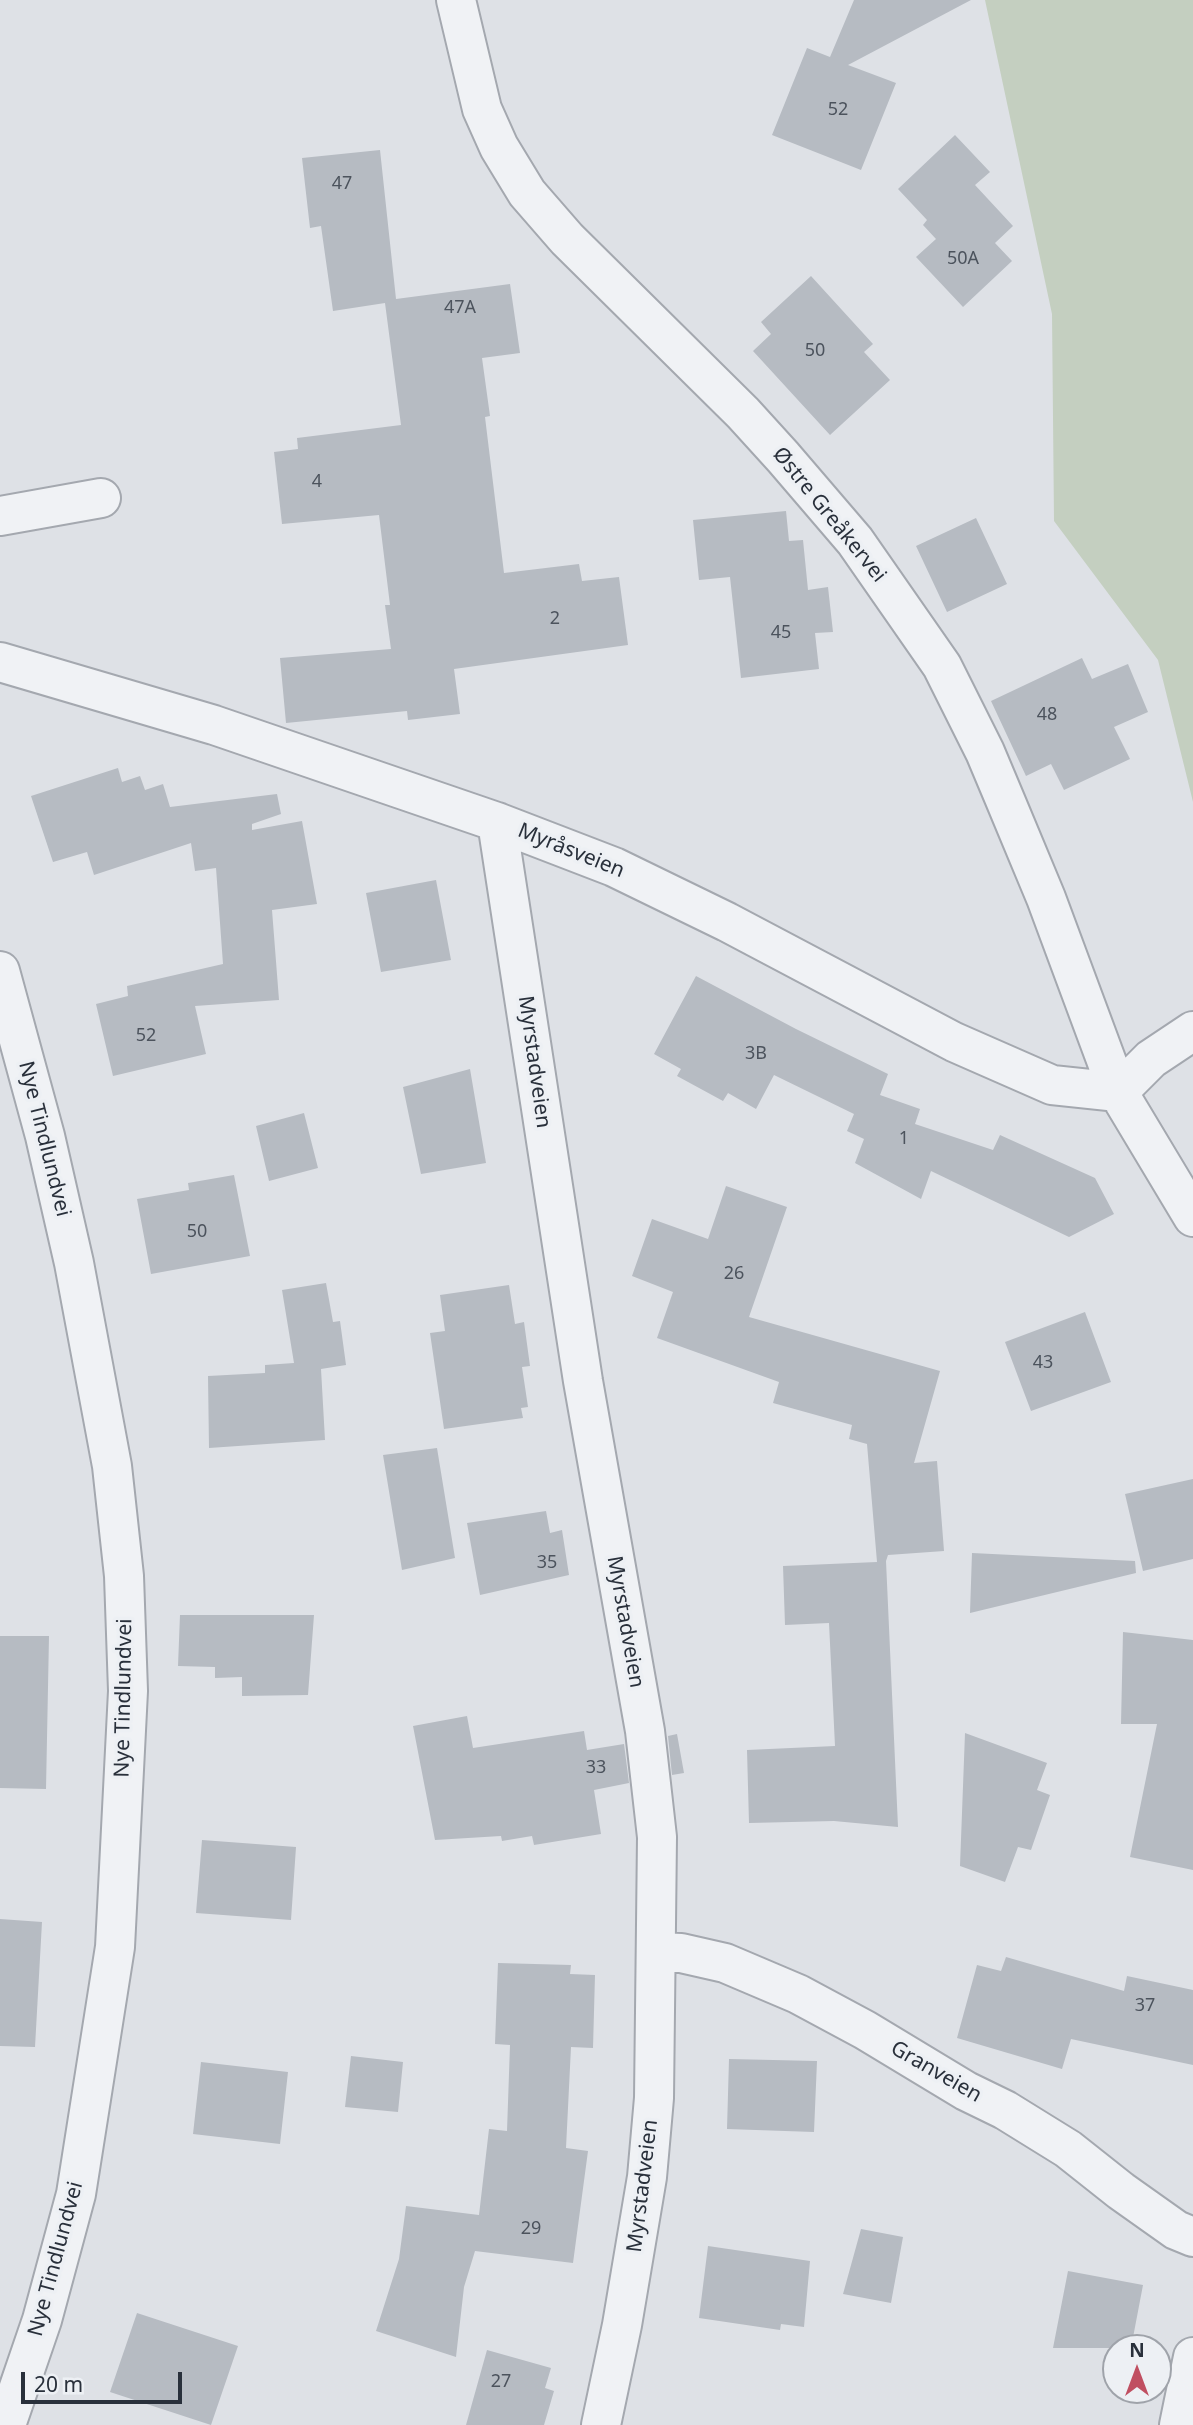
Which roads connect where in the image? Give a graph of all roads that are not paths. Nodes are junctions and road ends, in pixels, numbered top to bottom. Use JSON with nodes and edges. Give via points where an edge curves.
{"nodes":[{"id":1,"x":456,"y":0,"type":"edge"},
{"id":2,"x":101,"y":498,"type":"dead end"},
{"id":3,"x":0,"y":516,"type":"edge"},
{"id":4,"x":0,"y":662,"type":"edge"},
{"id":5,"x":497,"y":822,"type":"junction"},
{"id":6,"x":0,"y":971,"type":"edge"},
{"id":7,"x":1193,"y":1031,"type":"edge"},
{"id":8,"x":1118,"y":1092,"type":"junction"},
{"id":9,"x":1193,"y":1217,"type":"edge"},
{"id":10,"x":657,"y":1952,"type":"junction"},
{"id":11,"x":1193,"y":2237,"type":"edge"},
{"id":12,"x":1193,"y":2357,"type":"edge"},
{"id":13,"x":6,"y":2425,"type":"edge"},
{"id":14,"x":601,"y":2425,"type":"edge"},
{"id":15,"x":1179,"y":2425,"type":"edge"}],
"edges":[{"from":1,"to":8,"type":"street","name":"Østre Greåkervei","via":[[482,109],[499,148],[527,192],[576,249],[783,457],[855,541],[942,666],[985,751],[1046,898]]},
{"from":2,"to":3,"type":"street"},
{"from":4,"to":5,"type":"street","name":"Myråsveien","via":[[214,725]]},
{"from":5,"to":8,"type":"street","name":"Myråsveien","via":[[614,867],[954,1042],[1052,1085]]},
{"from":5,"to":10,"type":"street","name":"Myrstadveien","via":[[576,1341],[645,1731],[657,1837]]},
{"from":6,"to":13,"type":"street","name":"Nye Tindlundvei","via":[[74,1263],[113,1466],[124,1576],[128,1691],[115,1947],[76,2194],[42,2320]]},
{"from":7,"to":8,"type":"street","via":[[1151,1059]]},
{"from":8,"to":9,"type":"street","name":"Østre Greåkervei"},
{"from":10,"to":11,"type":"street","name":"Granveien","via":[[725,1963],[798,1994],[1005,2110],[1068,2149],[1176,2230]]},
{"from":10,"to":14,"type":"street","name":"Myrstadveien","via":[[647,2177]]},
{"from":12,"to":15,"type":"street"}]}
